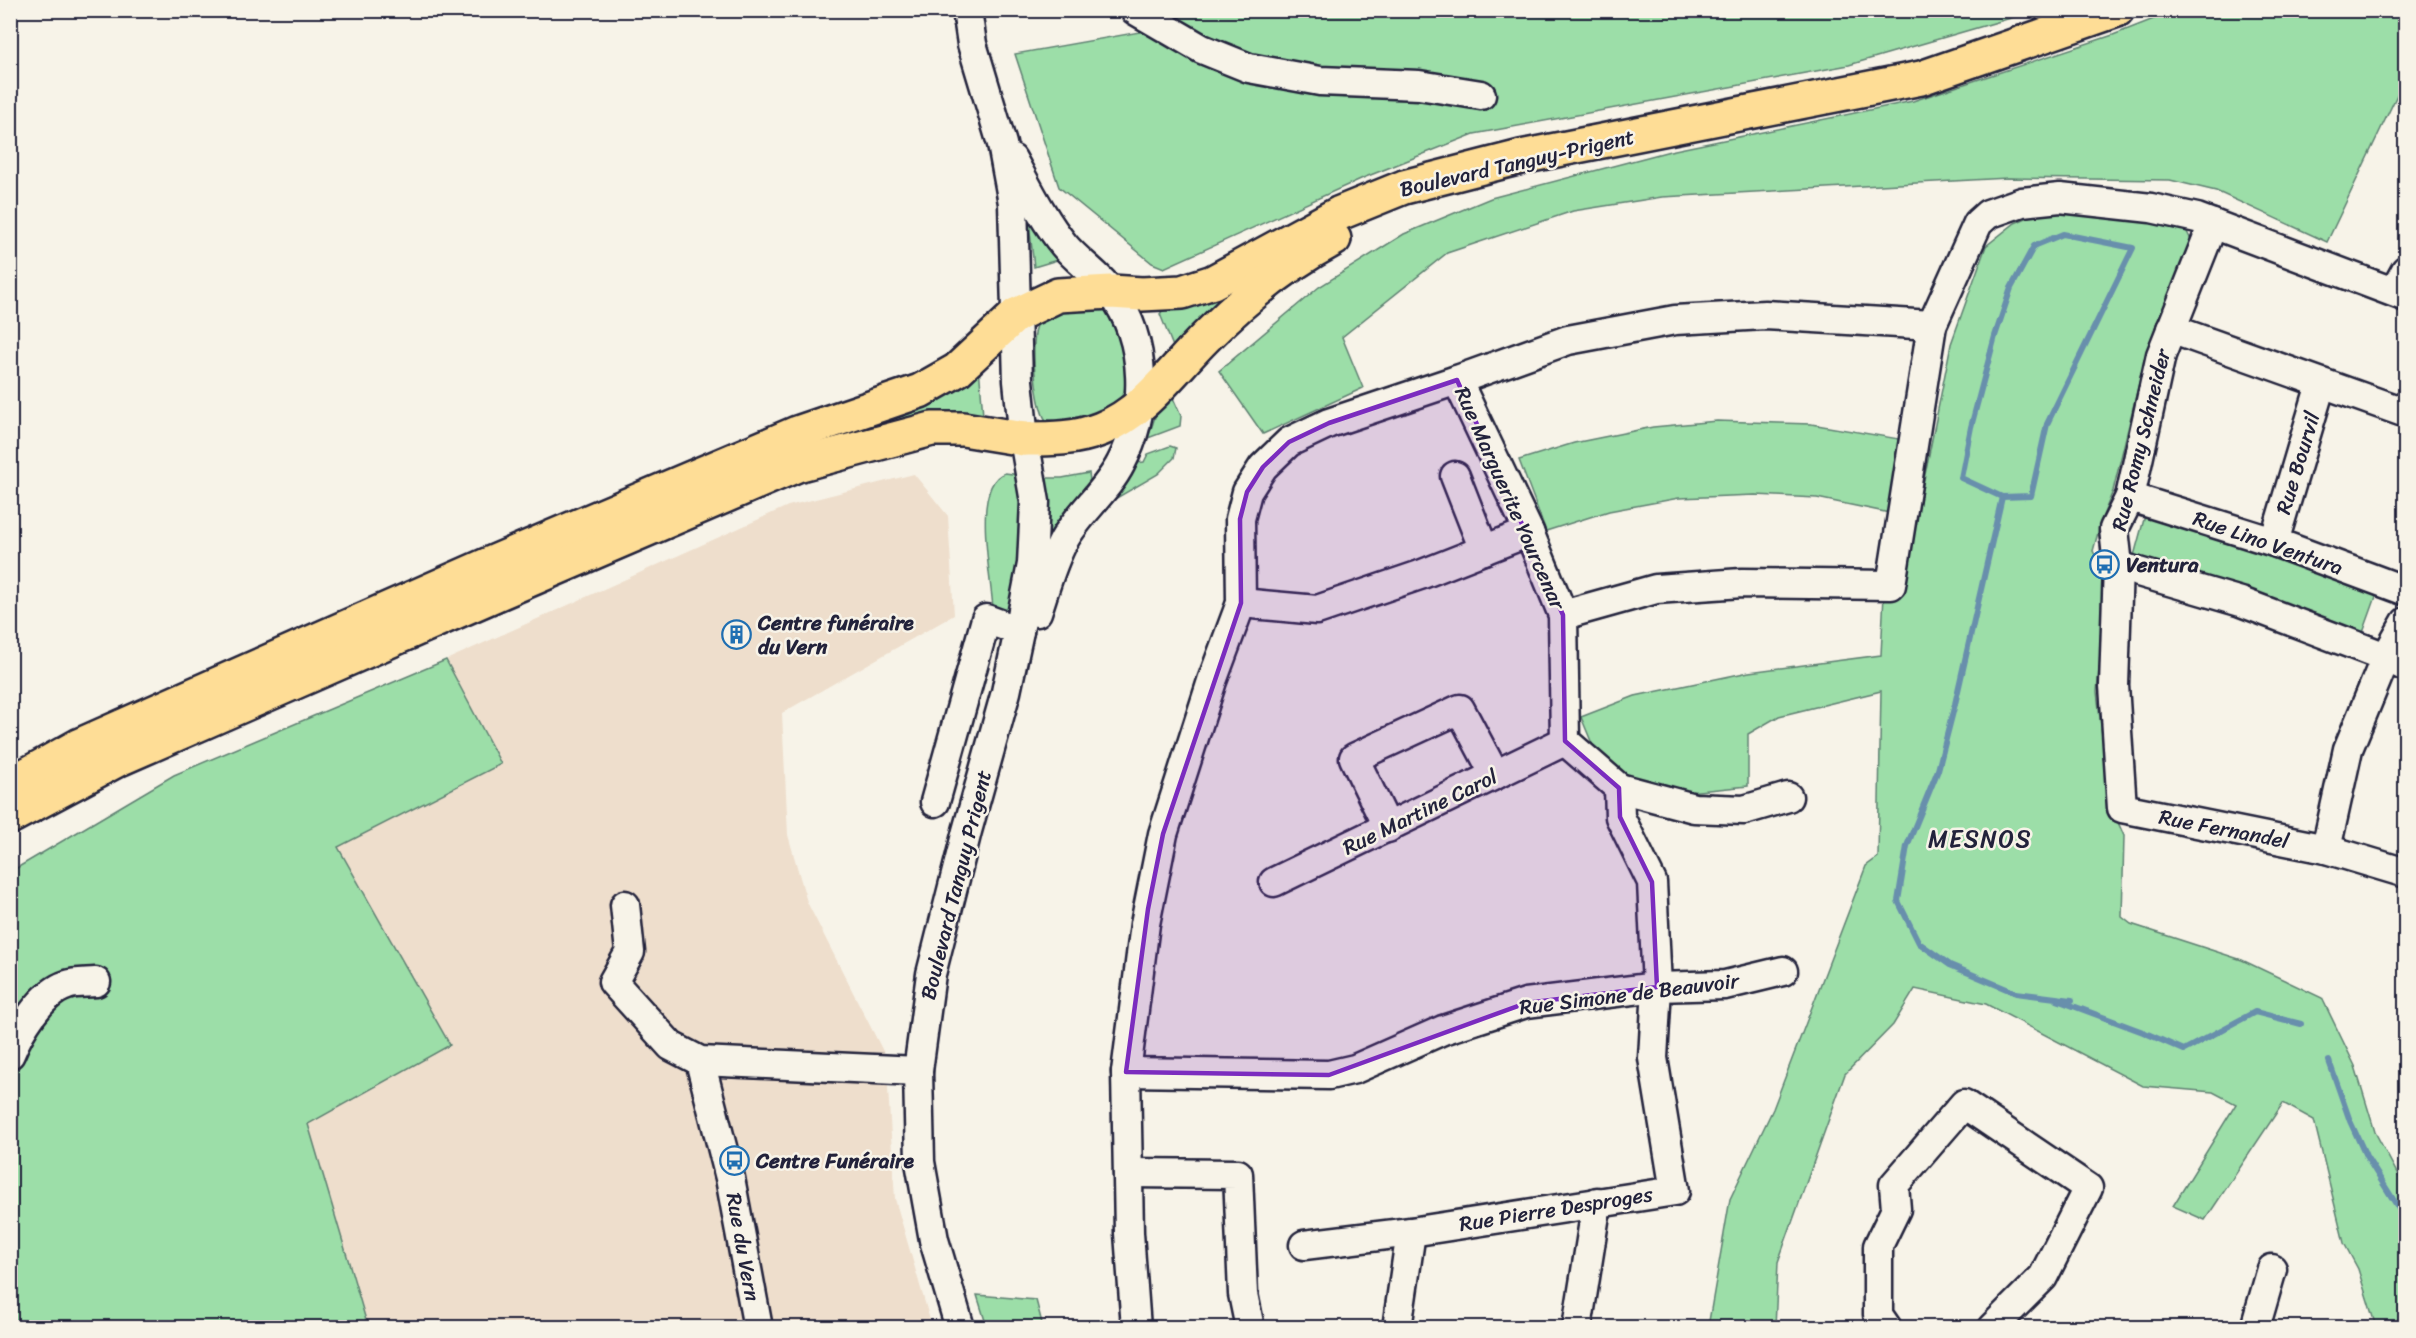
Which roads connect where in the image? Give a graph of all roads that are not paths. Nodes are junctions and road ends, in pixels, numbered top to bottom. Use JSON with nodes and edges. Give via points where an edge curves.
{"nodes":[{"id":1,"x":967,"y":10,"type":"edge"},
{"id":2,"x":1136,"y":10,"type":"edge"},
{"id":3,"x":2117,"y":10,"type":"edge"},
{"id":4,"x":1481,"y":95,"type":"dead end"},
{"id":5,"x":1002,"y":144,"type":"junction"},
{"id":6,"x":1469,"y":171,"type":"junction"},
{"id":7,"x":2213,"y":224,"type":"junction"},
{"id":8,"x":2402,"y":287,"type":"edge"},
{"id":9,"x":1111,"y":292,"type":"junction"},
{"id":10,"x":1016,"y":315,"type":"junction"},
{"id":11,"x":1932,"y":325,"type":"junction"},
{"id":12,"x":2171,"y":329,"type":"junction"},
{"id":13,"x":1457,"y":380,"type":"junction"},
{"id":14,"x":2321,"y":384,"type":"junction"},
{"id":15,"x":1140,"y":407,"type":"junction"},
{"id":16,"x":2406,"y":413,"type":"edge"},
{"id":17,"x":1024,"y":439,"type":"junction"},
{"id":18,"x":1455,"y":476,"type":"dead end"},
{"id":19,"x":2130,"y":497,"type":"junction"},
{"id":20,"x":1529,"y":532,"type":"junction"},
{"id":21,"x":2274,"y":543,"type":"junction"},
{"id":22,"x":1484,"y":550,"type":"junction"},
{"id":23,"x":2118,"y":566,"type":"junction"},
{"id":24,"x":2406,"y":591,"type":"edge"},
{"id":25,"x":1241,"y":603,"type":"junction"},
{"id":26,"x":1563,"y":615,"type":"junction"},
{"id":27,"x":2406,"y":622,"type":"edge"},
{"id":28,"x":1019,"y":631,"type":"junction"},
{"id":29,"x":2396,"y":662,"type":"edge"},
{"id":30,"x":1006,"y":693,"type":"junction"},
{"id":31,"x":1565,"y":741,"type":"junction"},
{"id":32,"x":1495,"y":775,"type":"junction"},
{"id":33,"x":10,"y":784,"type":"edge"},
{"id":34,"x":1619,"y":788,"type":"junction"},
{"id":35,"x":1788,"y":797,"type":"dead end"},
{"id":36,"x":935,"y":802,"type":"dead end"},
{"id":37,"x":2122,"y":808,"type":"joint"},
{"id":38,"x":10,"y":817,"type":"edge"},
{"id":39,"x":1388,"y":828,"type":"junction"},
{"id":40,"x":2326,"y":849,"type":"junction"},
{"id":41,"x":2406,"y":873,"type":"edge"},
{"id":42,"x":1274,"y":882,"type":"dead end"},
{"id":43,"x":625,"y":905,"type":"dead end"},
{"id":44,"x":1783,"y":971,"type":"dead end"},
{"id":45,"x":96,"y":982,"type":"dead end"},
{"id":46,"x":1657,"y":987,"type":"junction"},
{"id":47,"x":10,"y":1054,"type":"edge"},
{"id":48,"x":699,"y":1061,"type":"junction"},
{"id":49,"x":918,"y":1071,"type":"junction"},
{"id":50,"x":1126,"y":1072,"type":"junction"},
{"id":51,"x":1128,"y":1173,"type":"junction"},
{"id":52,"x":1597,"y":1202,"type":"junction"},
{"id":53,"x":1411,"y":1232,"type":"junction"},
{"id":54,"x":1304,"y":1245,"type":"dead end"},
{"id":55,"x":2272,"y":1269,"type":"dead end"},
{"id":56,"x":758,"y":1328,"type":"edge"},
{"id":57,"x":960,"y":1328,"type":"edge"},
{"id":58,"x":1136,"y":1328,"type":"edge"},
{"id":59,"x":1250,"y":1328,"type":"edge"},
{"id":60,"x":1397,"y":1328,"type":"edge"},
{"id":61,"x":1576,"y":1328,"type":"edge"},
{"id":62,"x":1887,"y":1328,"type":"edge"},
{"id":63,"x":1992,"y":1328,"type":"edge"},
{"id":64,"x":2255,"y":1328,"type":"edge"}],
"edges":[{"from":1,"to":5,"type":"street","via":[[972,44]]},
{"from":2,"to":4,"type":"street","via":[[1202,49],[1249,68],[1320,81],[1419,85]]},
{"from":3,"to":6,"type":"main road","name":"Boulevard Tanguy-Prigent","via":[[1921,78],[1521,157]]},
{"from":5,"to":9,"type":"street","name":"Boulevard Tanguy Prigent","via":[[1064,246]]},
{"from":5,"to":10,"type":"street","via":[[1013,203]]},
{"from":6,"to":9,"type":"main road","name":"Boulevard Tanguy-Prigent","via":[[1404,187],[1340,213],[1213,282],[1182,292]]},
{"from":6,"to":15,"type":"main road","name":"Boulevard Tanguy Prigent","via":[[1390,207],[1318,248],[1210,332]]},
{"from":7,"to":8,"type":"street"},
{"from":7,"to":11,"type":"street","via":[[2151,208],[2060,198],[2022,202],[1988,214],[1978,223]]},
{"from":7,"to":12,"type":"street","name":"Rue Romy Schneider"},
{"from":9,"to":10,"type":"main road","name":"Boulevard Tanguy-Prigent","via":[[1058,295]]},
{"from":9,"to":15,"type":"street","name":"Boulevard Tanguy Prigent","via":[[1134,338]]},
{"from":10,"to":17,"type":"street"},
{"from":10,"to":33,"type":"main road","name":"Boulevard Tanguy-Prigent","via":[[957,370],[920,390],[797,433],[447,583],[80,745]]},
{"from":11,"to":13,"type":"street","name":"Rue Marguerite Yourcenar","via":[[1765,315],[1675,320],[1568,340]]},
{"from":11,"to":26,"type":"street","via":[[1891,585],[1742,583],[1656,589]]},
{"from":12,"to":14,"type":"street","name":"Rue Bourvil"},
{"from":12,"to":19,"type":"street","name":"Rue Romy Schneider","via":[[2161,355]]},
{"from":13,"to":20,"type":"street","name":"Rue Marguerite Yourcenar"},
{"from":13,"to":25,"type":"street","via":[[1329,423],[1289,442],[1263,467],[1247,492],[1240,519]]},
{"from":14,"to":16,"type":"street","name":"Rue Bourvil"},
{"from":14,"to":21,"type":"street","name":"Rue Bourvil"},
{"from":15,"to":17,"type":"main road","name":"Boulevard Tanguy Prigent","via":[[1102,429],[1070,439]]},
{"from":15,"to":30,"type":"street","name":"Boulevard Tanguy Prigent","via":[[1121,463],[1065,539]]},
{"from":17,"to":28,"type":"street","name":"Boulevard Tanguy Prigent","via":[[1035,502],[1032,564]]},
{"from":17,"to":38,"type":"main road","via":[[963,429],[932,429],[797,465],[117,760]]},
{"from":18,"to":22,"type":"street"},
{"from":19,"to":21,"type":"street","name":"Rue Lino Ventura"},
{"from":19,"to":23,"type":"street","name":"Rue Romy Schneider","via":[[2114,529]]},
{"from":20,"to":22,"type":"street"},
{"from":20,"to":26,"type":"street","name":"Rue Marguerite Yourcenar"},
{"from":21,"to":24,"type":"street","name":"Rue Lino Ventura"},
{"from":22,"to":25,"type":"street","via":[[1317,610]]},
{"from":23,"to":29,"type":"street","via":[[2241,602]]},
{"from":23,"to":37,"type":"street","name":"Rue Romy Schneider","via":[[2114,685]]},
{"from":25,"to":50,"type":"street","via":[[1163,834],[1145,924]]},
{"from":26,"to":31,"type":"street","name":"Rue Marguerite Yourcenar"},
{"from":27,"to":29,"type":"street"},
{"from":28,"to":30,"type":"street","name":"Boulevard Tanguy Prigent"},
{"from":28,"to":36,"type":"street","via":[[986,620]]},
{"from":29,"to":40,"type":"street","via":[[2348,749]]},
{"from":30,"to":49,"type":"street","name":"Boulevard Tanguy Prigent","via":[[931,974]]},
{"from":31,"to":32,"type":"street","name":"Rue Martine Carol"},
{"from":31,"to":34,"type":"street"},
{"from":32,"to":39,"type":"street","name":"Rue Martine Carol"},
{"from":32,"to":39,"type":"street","via":[[1460,709],[1354,758]]},
{"from":34,"to":35,"type":"street","via":[[1694,808],[1744,810]]},
{"from":34,"to":46,"type":"street","via":[[1620,817],[1653,882]]},
{"from":37,"to":40,"type":"street","name":"Rue Fernandel"},
{"from":39,"to":42,"type":"street","name":"Rue Martine Carol"},
{"from":40,"to":41,"type":"street","name":"Rue Fernandel"},
{"from":43,"to":48,"type":"street","via":[[630,952],[614,982],[671,1046]]},
{"from":44,"to":46,"type":"street","name":"Rue Simone de Beauvoir","via":[[1725,985]]},
{"from":45,"to":47,"type":"street","via":[[66,985],[41,1003],[17,1036]]},
{"from":46,"to":50,"type":"street","name":"Rue Simone de Beauvoir","via":[[1526,1003],[1443,1030],[1354,1069],[1329,1075]]},
{"from":46,"to":52,"type":"street","name":"Rue Pierre Desproges","via":[[1653,1058],[1675,1191]]},
{"from":48,"to":49,"type":"street"},
{"from":48,"to":56,"type":"street","name":"Rue du Vern","via":[[730,1178]]},
{"from":49,"to":57,"type":"street","name":"Boulevard Tanguy Prigent","via":[[920,1162],[934,1240]]},
{"from":50,"to":51,"type":"street"},
{"from":51,"to":58,"type":"street"},
{"from":51,"to":59,"type":"street","via":[[1238,1174],[1243,1294]]},
{"from":52,"to":53,"type":"street","name":"Rue Pierre Desproges"},
{"from":52,"to":61,"type":"street"},
{"from":53,"to":54,"type":"street","name":"Rue Pierre Desproges"},
{"from":53,"to":60,"type":"street"},
{"from":55,"to":64,"type":"street"},
{"from":62,"to":63,"type":"street","via":[[1878,1315],[1878,1246],[1896,1209],[1894,1185],[1964,1104],[2088,1188],[2043,1277]]}]}
